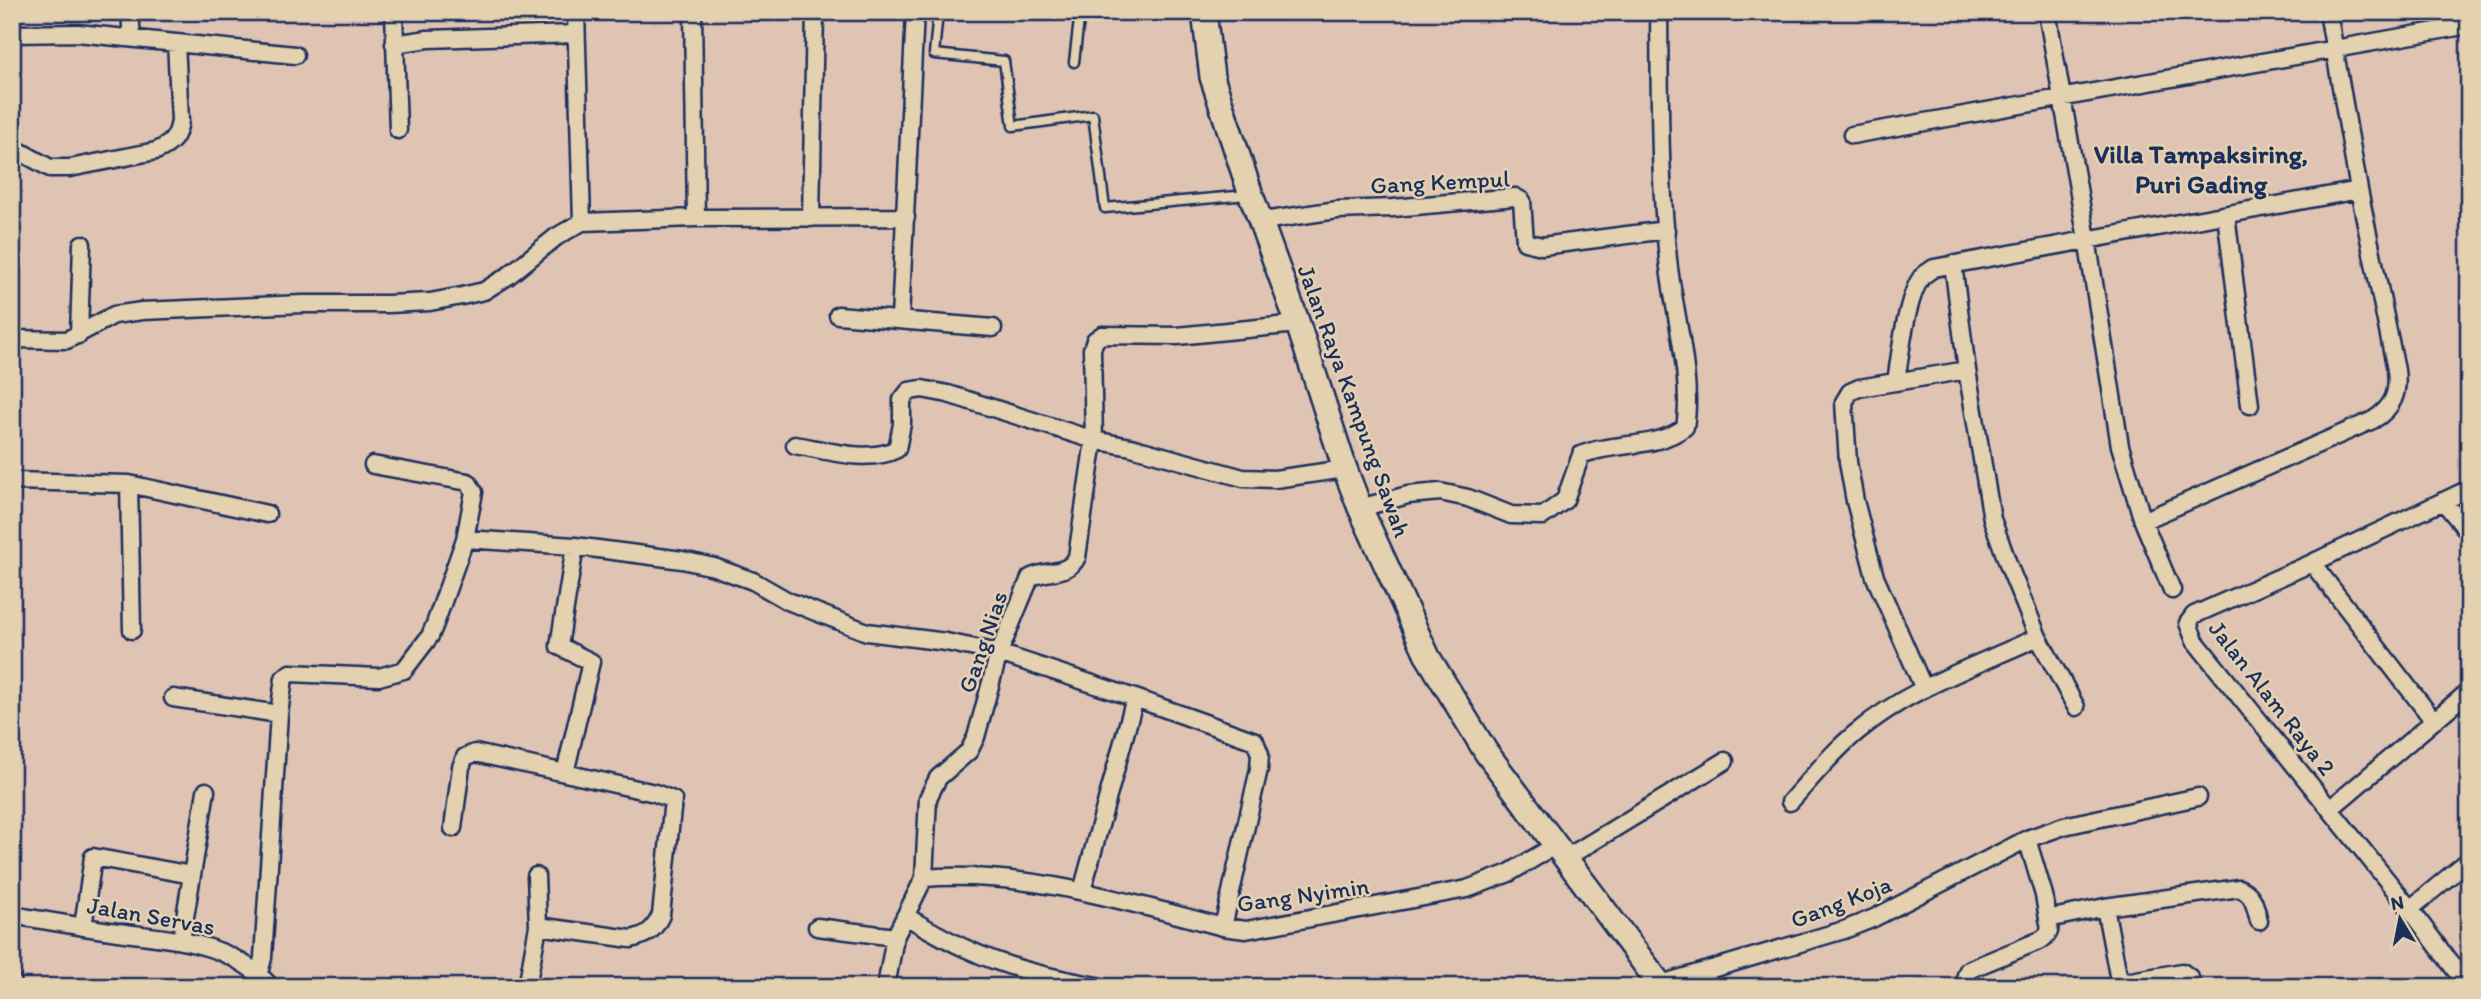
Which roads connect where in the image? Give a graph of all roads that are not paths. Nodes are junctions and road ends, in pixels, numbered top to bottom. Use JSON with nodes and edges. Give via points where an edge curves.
{"nodes":[{"id":1,"x":130,"y":12,"type":"edge"},
{"id":2,"x":394,"y":12,"type":"edge"},
{"id":3,"x":576,"y":12,"type":"edge"},
{"id":4,"x":693,"y":12,"type":"edge"},
{"id":5,"x":814,"y":12,"type":"edge"},
{"id":6,"x":915,"y":12,"type":"edge"},
{"id":7,"x":938,"y":12,"type":"edge"},
{"id":8,"x":1080,"y":12,"type":"edge"},
{"id":9,"x":1203,"y":12,"type":"edge"},
{"id":10,"x":1659,"y":12,"type":"edge"},
{"id":11,"x":2047,"y":12,"type":"edge"},
{"id":12,"x":2328,"y":12,"type":"edge"},
{"id":13,"x":2469,"y":25,"type":"edge"},
{"id":14,"x":12,"y":34,"type":"edge"},
{"id":15,"x":575,"y":34,"type":"junction"},
{"id":16,"x":132,"y":38,"type":"junction"},
{"id":17,"x":176,"y":43,"type":"junction"},
{"id":18,"x":394,"y":44,"type":"junction"},
{"id":19,"x":2333,"y":49,"type":"junction"},
{"id":20,"x":295,"y":55,"type":"dead end"},
{"id":21,"x":1074,"y":62,"type":"dead end"},
{"id":22,"x":2062,"y":99,"type":"junction"},
{"id":23,"x":398,"y":130,"type":"dead end"},
{"id":24,"x":1852,"y":135,"type":"dead end"},
{"id":25,"x":12,"y":147,"type":"edge"},
{"id":26,"x":2359,"y":190,"type":"junction"},
{"id":27,"x":1251,"y":195,"type":"junction"},
{"id":28,"x":2225,"y":215,"type":"junction"},
{"id":29,"x":906,"y":217,"type":"junction"},
{"id":30,"x":696,"y":218,"type":"junction"},
{"id":31,"x":811,"y":218,"type":"junction"},
{"id":32,"x":1262,"y":221,"type":"junction"},
{"id":33,"x":582,"y":222,"type":"junction"},
{"id":34,"x":1666,"y":230,"type":"junction"},
{"id":35,"x":2087,"y":239,"type":"junction"},
{"id":36,"x":82,"y":244,"type":"dead end"},
{"id":37,"x":1953,"y":264,"type":"junction"},
{"id":38,"x":838,"y":315,"type":"dead end"},
{"id":39,"x":900,"y":318,"type":"junction"},
{"id":40,"x":1298,"y":324,"type":"junction"},
{"id":41,"x":993,"y":328,"type":"dead end"},
{"id":42,"x":79,"y":335,"type":"junction"},
{"id":43,"x":12,"y":339,"type":"edge"},
{"id":44,"x":1967,"y":370,"type":"junction"},
{"id":45,"x":1896,"y":382,"type":"junction"},
{"id":46,"x":2250,"y":405,"type":"dead end"},
{"id":47,"x":1094,"y":440,"type":"junction"},
{"id":48,"x":795,"y":445,"type":"dead end"},
{"id":49,"x":373,"y":465,"type":"dead end"},
{"id":50,"x":1345,"y":469,"type":"junction"},
{"id":51,"x":12,"y":481,"type":"edge"},
{"id":52,"x":129,"y":484,"type":"junction"},
{"id":53,"x":2469,"y":489,"type":"edge"},
{"id":54,"x":2443,"y":501,"type":"junction"},
{"id":55,"x":1360,"y":508,"type":"junction"},
{"id":56,"x":267,"y":514,"type":"dead end"},
{"id":57,"x":2143,"y":520,"type":"junction"},
{"id":58,"x":2469,"y":533,"type":"edge"},
{"id":59,"x":465,"y":539,"type":"junction"},
{"id":60,"x":575,"y":546,"type":"junction"},
{"id":61,"x":2312,"y":563,"type":"junction"},
{"id":62,"x":2172,"y":590,"type":"dead end"},
{"id":63,"x":132,"y":630,"type":"dead end"},
{"id":64,"x":2038,"y":637,"type":"junction"},
{"id":65,"x":999,"y":653,"type":"junction"},
{"id":66,"x":1924,"y":689,"type":"junction"},
{"id":67,"x":2469,"y":691,"type":"edge"},
{"id":68,"x":173,"y":698,"type":"dead end"},
{"id":69,"x":1135,"y":698,"type":"junction"},
{"id":70,"x":2076,"y":707,"type":"dead end"},
{"id":71,"x":279,"y":714,"type":"junction"},
{"id":72,"x":2434,"y":721,"type":"junction"},
{"id":73,"x":1725,"y":761,"type":"dead end"},
{"id":74,"x":565,"y":773,"type":"junction"},
{"id":75,"x":206,"y":790,"type":"dead end"},
{"id":76,"x":2198,"y":797,"type":"dead end"},
{"id":77,"x":1790,"y":802,"type":"dead end"},
{"id":78,"x":2330,"y":809,"type":"junction"},
{"id":79,"x":453,"y":828,"type":"dead end"},
{"id":80,"x":2027,"y":839,"type":"junction"},
{"id":81,"x":1561,"y":851,"type":"junction"},
{"id":82,"x":2469,"y":860,"type":"edge"},
{"id":83,"x":192,"y":875,"type":"junction"},
{"id":84,"x":536,"y":876,"type":"dead end"},
{"id":85,"x":924,"y":878,"type":"junction"},
{"id":86,"x":1082,"y":891,"type":"junction"},
{"id":87,"x":2105,"y":907,"type":"junction"},
{"id":88,"x":2410,"y":909,"type":"junction"},
{"id":89,"x":12,"y":915,"type":"edge"},
{"id":90,"x":905,"y":916,"type":"junction"},
{"id":91,"x":2048,"y":919,"type":"junction"},
{"id":92,"x":2259,"y":921,"type":"dead end"},
{"id":93,"x":538,"y":926,"type":"junction"},
{"id":94,"x":83,"y":927,"type":"junction"},
{"id":95,"x":817,"y":927,"type":"dead end"},
{"id":96,"x":1223,"y":927,"type":"junction"},
{"id":97,"x":895,"y":937,"type":"junction"},
{"id":98,"x":181,"y":941,"type":"junction"},
{"id":99,"x":259,"y":973,"type":"junction"},
{"id":100,"x":12,"y":981,"type":"edge"},
{"id":101,"x":1661,"y":986,"type":"edge"},
{"id":102,"x":14,"y":987,"type":"edge"},
{"id":103,"x":271,"y":987,"type":"edge"},
{"id":104,"x":527,"y":987,"type":"edge"},
{"id":105,"x":886,"y":987,"type":"edge"},
{"id":106,"x":1102,"y":987,"type":"edge"},
{"id":107,"x":1968,"y":987,"type":"edge"},
{"id":108,"x":2192,"y":987,"type":"edge"},
{"id":109,"x":2468,"y":987,"type":"edge"}],
"edges":[{"from":1,"to":16,"type":"street"},
{"from":2,"to":18,"type":"street"},
{"from":3,"to":15,"type":"street"},
{"from":4,"to":30,"type":"street"},
{"from":5,"to":31,"type":"street"},
{"from":6,"to":29,"type":"street"},
{"from":7,"to":27,"type":"lane","via":[[934,54],[1003,61],[1013,126],[1093,115],[1105,208]]},
{"from":8,"to":21,"type":"lane"},
{"from":9,"to":27,"type":"street","name":"Jalan Raya Kampung Sawah","via":[[1212,77]]},
{"from":10,"to":34,"type":"street","via":[[1659,161]]},
{"from":11,"to":22,"type":"street"},
{"from":12,"to":19,"type":"street"},
{"from":13,"to":19,"type":"street"},
{"from":14,"to":16,"type":"street"},
{"from":15,"to":18,"type":"street"},
{"from":15,"to":33,"type":"street"},
{"from":16,"to":17,"type":"street"},
{"from":17,"to":20,"type":"street"},
{"from":17,"to":25,"type":"street","via":[[180,120],[174,141],[165,147],[70,168],[50,168]]},
{"from":18,"to":23,"type":"street"},
{"from":19,"to":22,"type":"street"},
{"from":19,"to":26,"type":"street"},
{"from":22,"to":24,"type":"street"},
{"from":22,"to":35,"type":"street"},
{"from":26,"to":28,"type":"street"},
{"from":26,"to":57,"type":"street","via":[[2399,387],[2394,401],[2373,420]]},
{"from":27,"to":32,"type":"street","name":"Jalan Raya Kampung Sawah"},
{"from":28,"to":35,"type":"street"},
{"from":28,"to":46,"type":"street"},
{"from":29,"to":31,"type":"street"},
{"from":29,"to":39,"type":"street"},
{"from":30,"to":31,"type":"street"},
{"from":30,"to":33,"type":"street"},
{"from":32,"to":34,"type":"street","name":"Gang Kempul","via":[[1337,209],[1515,197],[1522,201],[1525,243],[1542,246]]},
{"from":32,"to":40,"type":"street","name":"Jalan Raya Kampung Sawah"},
{"from":33,"to":42,"type":"street","via":[[484,291],[462,296],[388,304],[142,311],[114,315]]},
{"from":34,"to":55,"type":"street","via":[[1681,335],[1685,428],[1664,439],[1581,455],[1565,500],[1543,516],[1511,515],[1440,492]]},
{"from":35,"to":37,"type":"street"},
{"from":35,"to":57,"type":"street","via":[[2120,446]]},
{"from":36,"to":42,"type":"street"},
{"from":37,"to":44,"type":"street"},
{"from":37,"to":45,"type":"street","via":[[1934,268],[1922,276],[1915,289]]},
{"from":38,"to":39,"type":"street"},
{"from":39,"to":41,"type":"street"},
{"from":40,"to":47,"type":"street","via":[[1177,336],[1102,335],[1092,349]]},
{"from":40,"to":50,"type":"street","name":"Jalan Raya Kampung Sawah"},
{"from":42,"to":43,"type":"street","via":[[67,340]]},
{"from":44,"to":45,"type":"street"},
{"from":44,"to":64,"type":"street","via":[[1992,519]]},
{"from":45,"to":66,"type":"street","via":[[1850,392],[1844,402],[1844,426],[1855,501],[1875,577]]},
{"from":47,"to":48,"type":"street","via":[[922,389],[909,391],[902,400],[897,449],[885,455]]},
{"from":47,"to":50,"type":"street","via":[[1243,478],[1275,479]]},
{"from":47,"to":65,"type":"street","name":"Gang Nias","via":[[1077,557],[1066,570],[1030,578]]},
{"from":49,"to":59,"type":"street","via":[[468,482],[474,492]]},
{"from":50,"to":55,"type":"street","name":"Jalan Raya Kampung Sawah"},
{"from":51,"to":52,"type":"street"},
{"from":52,"to":56,"type":"street"},
{"from":52,"to":63,"type":"street"},
{"from":53,"to":54,"type":"street","name":"Jalan Alam Raya 2"},
{"from":54,"to":58,"type":"street"},
{"from":54,"to":61,"type":"street","name":"Jalan Alam Raya 2"},
{"from":55,"to":81,"type":"street","name":"Jalan Raya Kampung Sawah","via":[[1428,657],[1486,752]]},
{"from":57,"to":62,"type":"street"},
{"from":59,"to":60,"type":"street"},
{"from":59,"to":71,"type":"street","via":[[430,636],[404,670],[379,677],[290,673],[284,678]]},
{"from":60,"to":65,"type":"street","via":[[713,566],[867,632]]},
{"from":60,"to":74,"type":"street","via":[[559,646],[591,662]]},
{"from":61,"to":72,"type":"street"},
{"from":61,"to":78,"type":"street","name":"Jalan Alam Raya 2","via":[[2194,615],[2188,623],[2194,641]]},
{"from":64,"to":66,"type":"street"},
{"from":64,"to":70,"type":"street"},
{"from":65,"to":69,"type":"street"},
{"from":65,"to":85,"type":"street","name":"Gang Nias","via":[[976,737],[969,751],[938,778],[928,798]]},
{"from":66,"to":77,"type":"street","via":[[1855,733]]},
{"from":67,"to":72,"type":"street","name":"Jalan Alam Raya 2"},
{"from":68,"to":71,"type":"street"},
{"from":69,"to":86,"type":"street"},
{"from":69,"to":96,"type":"street","via":[[1255,741],[1260,754]]},
{"from":71,"to":99,"type":"street"},
{"from":72,"to":78,"type":"street","name":"Jalan Alam Raya 2"},
{"from":73,"to":81,"type":"street","name":"Gang Nyimin"},
{"from":74,"to":79,"type":"street","via":[[475,753],[466,757]]},
{"from":74,"to":93,"type":"street","via":[[673,800],[661,915],[654,930],[631,939]]},
{"from":75,"to":83,"type":"street"},
{"from":76,"to":80,"type":"street","name":"Gang Koja","via":[[2064,826]]},
{"from":78,"to":88,"type":"street","name":"Jalan Alam Raya 2"},
{"from":80,"to":91,"type":"street"},
{"from":80,"to":101,"type":"street","name":"Gang Koja","via":[[1874,918]]},
{"from":81,"to":96,"type":"street","name":"Gang Nyimin","via":[[1467,889],[1246,930]]},
{"from":81,"to":101,"type":"street","name":"Jalan Raya Kampung Sawah"},
{"from":82,"to":88,"type":"street"},
{"from":83,"to":94,"type":"street","via":[[93,857]]},
{"from":83,"to":98,"type":"street"},
{"from":84,"to":93,"type":"street"},
{"from":85,"to":86,"type":"street","name":"Gang Nyimin","via":[[986,878]]},
{"from":85,"to":90,"type":"street"},
{"from":86,"to":96,"type":"street","name":"Gang Nyimin"},
{"from":87,"to":91,"type":"street"},
{"from":87,"to":92,"type":"street","via":[[2239,888],[2252,897]]},
{"from":87,"to":108,"type":"street","via":[[2122,980],[2182,972]]},
{"from":88,"to":109,"type":"street","name":"Jalan Alam Raya 2"},
{"from":89,"to":94,"type":"street","name":"Jalan Servas"},
{"from":90,"to":97,"type":"street"},
{"from":90,"to":106,"type":"street","via":[[967,950],[1059,979]]},
{"from":91,"to":107,"type":"street","via":[[2048,935],[1968,971]]},
{"from":93,"to":104,"type":"street"},
{"from":94,"to":98,"type":"street","name":"Jalan Servas"},
{"from":95,"to":97,"type":"street"},
{"from":97,"to":105,"type":"street"},
{"from":98,"to":99,"type":"street","name":"Jalan Servas","via":[[216,949]]},
{"from":99,"to":103,"type":"street","name":"Jalan Servas"},
{"from":100,"to":102,"type":"street"}]}
